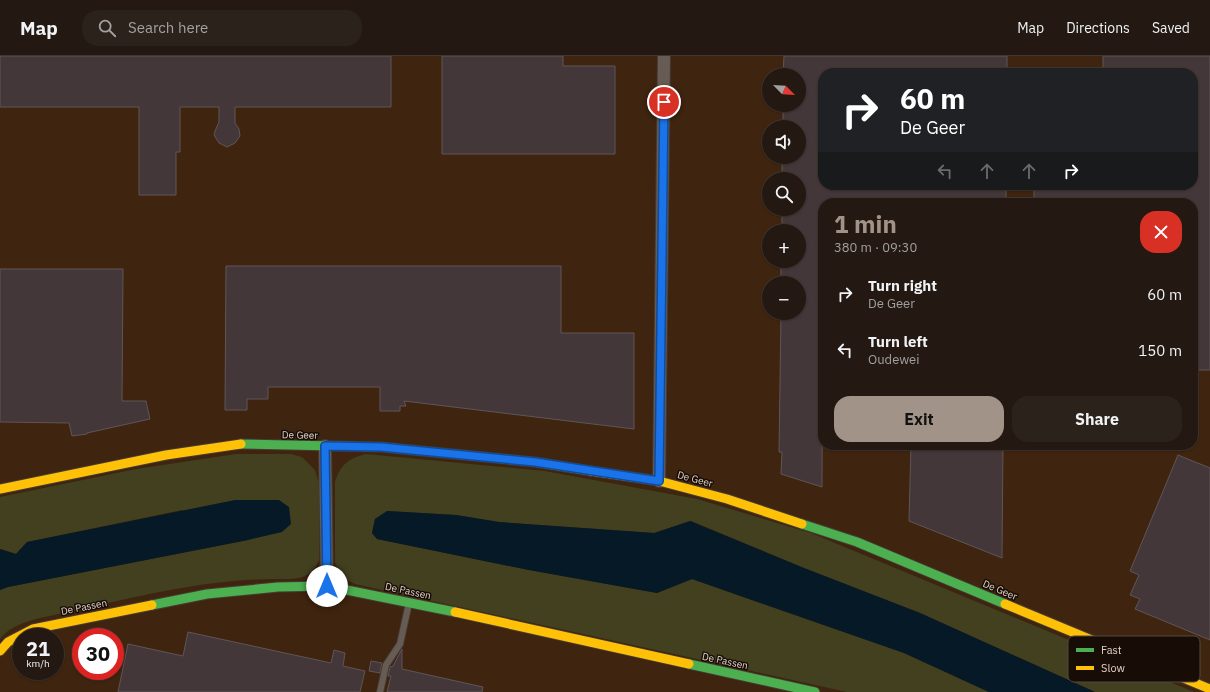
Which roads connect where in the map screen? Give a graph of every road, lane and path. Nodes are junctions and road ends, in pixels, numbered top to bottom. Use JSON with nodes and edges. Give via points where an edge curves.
{"nodes":[{"id":1,"x":664,"y":56,"type":"edge"},
{"id":2,"x":325,"y":446,"type":"junction"},
{"id":3,"x":659,"y":481,"type":"junction"},
{"id":4,"x":0,"y":489,"type":"edge"},
{"id":5,"x":327,"y":586,"type":"junction"},
{"id":6,"x":409,"y":603,"type":"junction"},
{"id":7,"x":1083,"y":636,"type":"edge"},
{"id":8,"x":0,"y":651,"type":"edge"},
{"id":9,"x":1193,"y":682,"type":"edge"},
{"id":10,"x":1210,"y":689,"type":"edge"},
{"id":11,"x":380,"y":692,"type":"edge"},
{"id":12,"x":815,"y":692,"type":"edge"}],
"edges":[{"from":1,"to":3,"type":"street"},
{"from":2,"to":3,"type":"street","name":"De Geer","via":[[381,447],[535,462]]},
{"from":2,"to":4,"type":"street","name":"De Geer","via":[[235,444],[166,455]]},
{"from":2,"to":5,"type":"street"},
{"from":3,"to":7,"type":"street","name":"De Geer","via":[[734,501],[857,542]]},
{"from":5,"to":6,"type":"street","name":"De Passen"},
{"from":5,"to":8,"type":"street","name":"De Passen","via":[[278,587],[207,594],[33,629],[8,642]]},
{"from":6,"to":11,"type":"lane","via":[[400,644],[386,665]]},
{"from":6,"to":12,"type":"street","name":"De Passen","via":[[769,684]]},
{"from":9,"to":10,"type":"street","name":"De Geer"}]}
